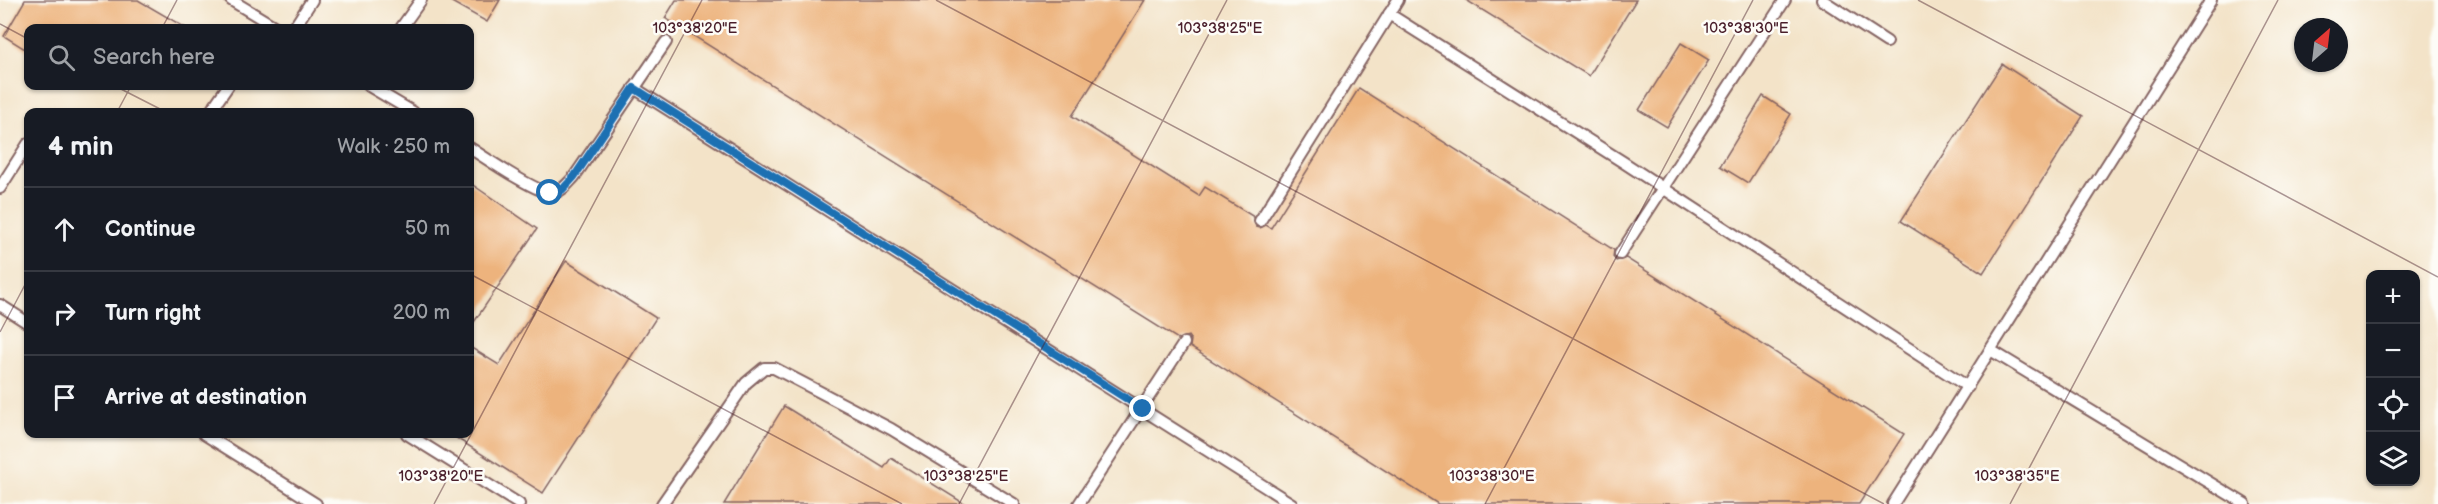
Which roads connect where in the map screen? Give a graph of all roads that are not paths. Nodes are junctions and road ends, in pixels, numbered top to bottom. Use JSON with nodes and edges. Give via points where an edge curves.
{"nodes":[{"id":1,"x":231,"y":0,"type":"edge"},
{"id":2,"x":312,"y":0,"type":"edge"},
{"id":3,"x":421,"y":0,"type":"edge"},
{"id":4,"x":1398,"y":0,"type":"edge"},
{"id":5,"x":1785,"y":0,"type":"edge"},
{"id":6,"x":1822,"y":0,"type":"edge"},
{"id":7,"x":2211,"y":0,"type":"edge"},
{"id":8,"x":1389,"y":14,"type":"junction"},
{"id":9,"x":266,"y":24,"type":"edge"},
{"id":10,"x":297,"y":24,"type":"edge"},
{"id":11,"x":404,"y":24,"type":"edge"},
{"id":12,"x":666,"y":42,"type":"dead end"},
{"id":13,"x":1887,"y":42,"type":"dead end"},
{"id":14,"x":634,"y":88,"type":"junction"},
{"id":15,"x":225,"y":90,"type":"edge"},
{"id":16,"x":376,"y":90,"type":"edge"},
{"id":17,"x":213,"y":108,"type":"edge"},
{"id":18,"x":406,"y":108,"type":"edge"},
{"id":19,"x":24,"y":150,"type":"edge"},
{"id":20,"x":474,"y":150,"type":"edge"},
{"id":21,"x":0,"y":188,"type":"edge"},
{"id":22,"x":1663,"y":188,"type":"junction"},
{"id":23,"x":1260,"y":221,"type":"dead end"},
{"id":24,"x":1620,"y":254,"type":"dead end"},
{"id":25,"x":0,"y":305,"type":"edge"},
{"id":26,"x":24,"y":320,"type":"edge"},
{"id":27,"x":1184,"y":343,"type":"dead end"},
{"id":28,"x":1992,"y":351,"type":"junction"},
{"id":29,"x":1968,"y":387,"type":"junction"},
{"id":30,"x":1143,"y":409,"type":"junction"},
{"id":31,"x":210,"y":438,"type":"edge"},
{"id":32,"x":413,"y":438,"type":"edge"},
{"id":33,"x":316,"y":504,"type":"edge"},
{"id":34,"x":519,"y":504,"type":"edge"},
{"id":35,"x":662,"y":504,"type":"edge"},
{"id":36,"x":1014,"y":504,"type":"edge"},
{"id":37,"x":1078,"y":504,"type":"edge"},
{"id":38,"x":1292,"y":504,"type":"edge"},
{"id":39,"x":1893,"y":504,"type":"edge"},
{"id":40,"x":2245,"y":504,"type":"edge"}],
"edges":[{"from":1,"to":9,"type":"lane"},
{"from":2,"to":10,"type":"lane"},
{"from":3,"to":11,"type":"lane"},
{"from":4,"to":8,"type":"lane"},
{"from":5,"to":22,"type":"lane"},
{"from":6,"to":13,"type":"lane"},
{"from":7,"to":28,"type":"lane"},
{"from":8,"to":22,"type":"lane"},
{"from":8,"to":23,"type":"lane"},
{"from":12,"to":14,"type":"lane"},
{"from":14,"to":20,"type":"lane","via":[[562,190],[550,193],[530,185]]},
{"from":14,"to":30,"type":"lane"},
{"from":15,"to":17,"type":"lane"},
{"from":16,"to":18,"type":"lane"},
{"from":19,"to":21,"type":"lane"},
{"from":22,"to":24,"type":"lane"},
{"from":22,"to":29,"type":"lane"},
{"from":25,"to":26,"type":"lane"},
{"from":27,"to":30,"type":"lane"},
{"from":28,"to":29,"type":"lane"},
{"from":28,"to":40,"type":"lane"},
{"from":29,"to":39,"type":"lane"},
{"from":30,"to":37,"type":"lane"},
{"from":30,"to":38,"type":"lane"},
{"from":31,"to":33,"type":"lane"},
{"from":32,"to":34,"type":"lane"},
{"from":35,"to":36,"type":"lane","via":[[746,383],[764,368],[774,368],[891,429]]}]}
